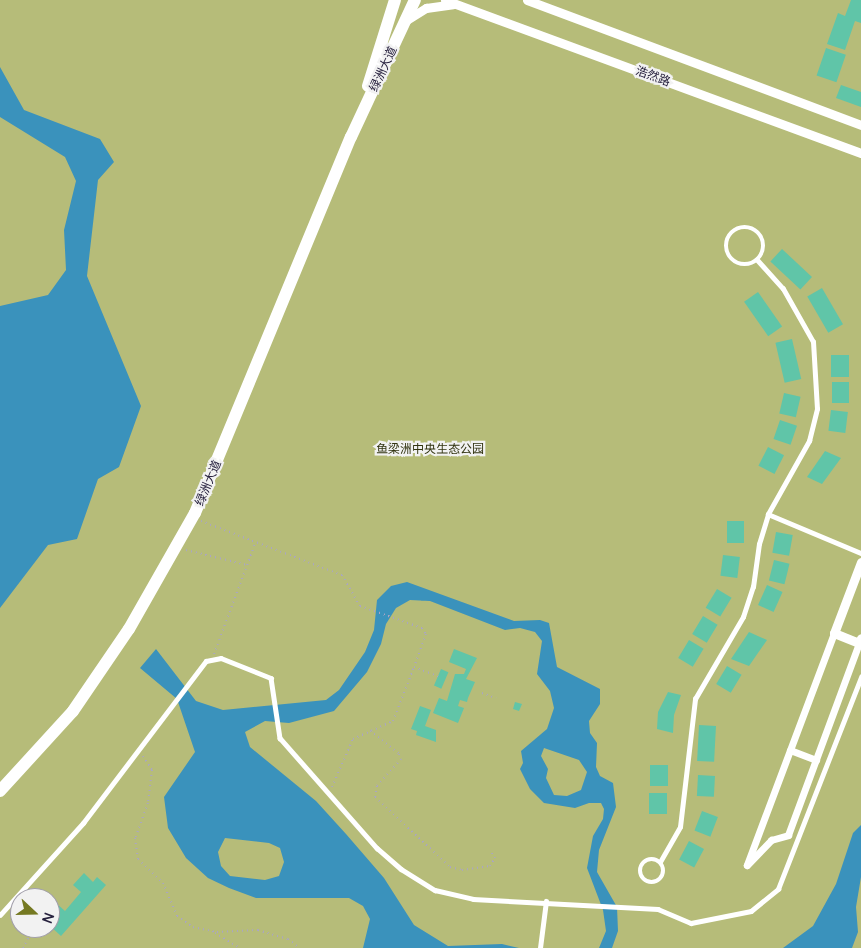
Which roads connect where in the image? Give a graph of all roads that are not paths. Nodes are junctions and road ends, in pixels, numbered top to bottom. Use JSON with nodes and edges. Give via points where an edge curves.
{"nodes":[{"id":1,"x":386,"y":0,"type":"edge"},
{"id":2,"x":395,"y":0,"type":"edge"},
{"id":3,"x":415,"y":0,"type":"edge"},
{"id":4,"x":527,"y":0,"type":"edge"},
{"id":5,"x":456,"y":2,"type":"edge"},
{"id":6,"x":389,"y":18,"type":"junction"},
{"id":7,"x":405,"y":21,"type":"junction"},
{"id":8,"x":861,"y":125,"type":"edge"},
{"id":9,"x":351,"y":137,"type":"junction"},
{"id":10,"x":861,"y":153,"type":"edge"},
{"id":11,"x":757,"y":260,"type":"junction"},
{"id":12,"x":768,"y":514,"type":"junction"},
{"id":13,"x":861,"y":552,"type":"edge"},
{"id":14,"x":861,"y":562,"type":"edge"},
{"id":15,"x":834,"y":633,"type":"junction"},
{"id":16,"x":860,"y":641,"type":"edge"},
{"id":17,"x":861,"y":678,"type":"edge"},
{"id":18,"x":790,"y":750,"type":"junction"},
{"id":19,"x":816,"y":760,"type":"junction"},
{"id":20,"x":0,"y":791,"type":"edge"},
{"id":21,"x":788,"y":835,"type":"junction"},
{"id":22,"x":795,"y":846,"type":"junction"},
{"id":23,"x":660,"y":862,"type":"junction"},
{"id":24,"x":546,"y":902,"type":"junction"},
{"id":25,"x":0,"y":915,"type":"edge"},
{"id":26,"x":540,"y":948,"type":"edge"}],
"edges":[{"from":1,"to":6,"type":"street"},
{"from":2,"to":6,"type":"main road","name":"绿洲大道"},
{"from":3,"to":7,"type":"main road","name":"绿洲大道"},
{"from":4,"to":8,"type":"street"},
{"from":5,"to":7,"type":"street","via":[[426,8]]},
{"from":5,"to":10,"type":"street","name":"浩然路"},
{"from":6,"to":9,"type":"main road","name":"绿洲大道"},
{"from":7,"to":9,"type":"main road","name":"绿洲大道"},
{"from":9,"to":20,"type":"main road","name":"绿洲大道","via":[[193,515],[129,629],[73,711]]},
{"from":11,"to":11,"type":"lane","via":[[763,250],[761,237],[752,229],[734,230],[727,240],[730,257],[746,265]]},
{"from":11,"to":12,"type":"lane","via":[[783,289],[813,342],[817,377],[818,409],[809,441]]},
{"from":12,"to":13,"type":"lane"},
{"from":12,"to":23,"type":"lane","via":[[758,544],[753,587],[743,617],[695,699],[680,827]]},
{"from":14,"to":15,"type":"street"},
{"from":15,"to":16,"type":"street"},
{"from":15,"to":18,"type":"street"},
{"from":16,"to":19,"type":"street"},
{"from":17,"to":22,"type":"lane"},
{"from":18,"to":19,"type":"street"},
{"from":18,"to":21,"type":"street","via":[[747,866],[771,840]]},
{"from":19,"to":21,"type":"street"},
{"from":21,"to":22,"type":"lane","via":[[795,838]]},
{"from":22,"to":24,"type":"lane","via":[[778,888],[751,911],[720,920],[691,923],[658,908]]},
{"from":23,"to":23,"type":"lane","via":[[650,859],[643,862],[640,872],[643,880],[650,883],[658,881],[664,870]]},
{"from":24,"to":25,"type":"lane","via":[[473,899],[434,890],[401,869],[377,848],[280,738],[271,678],[221,658],[206,661],[83,823]]},
{"from":24,"to":26,"type":"lane"}]}
